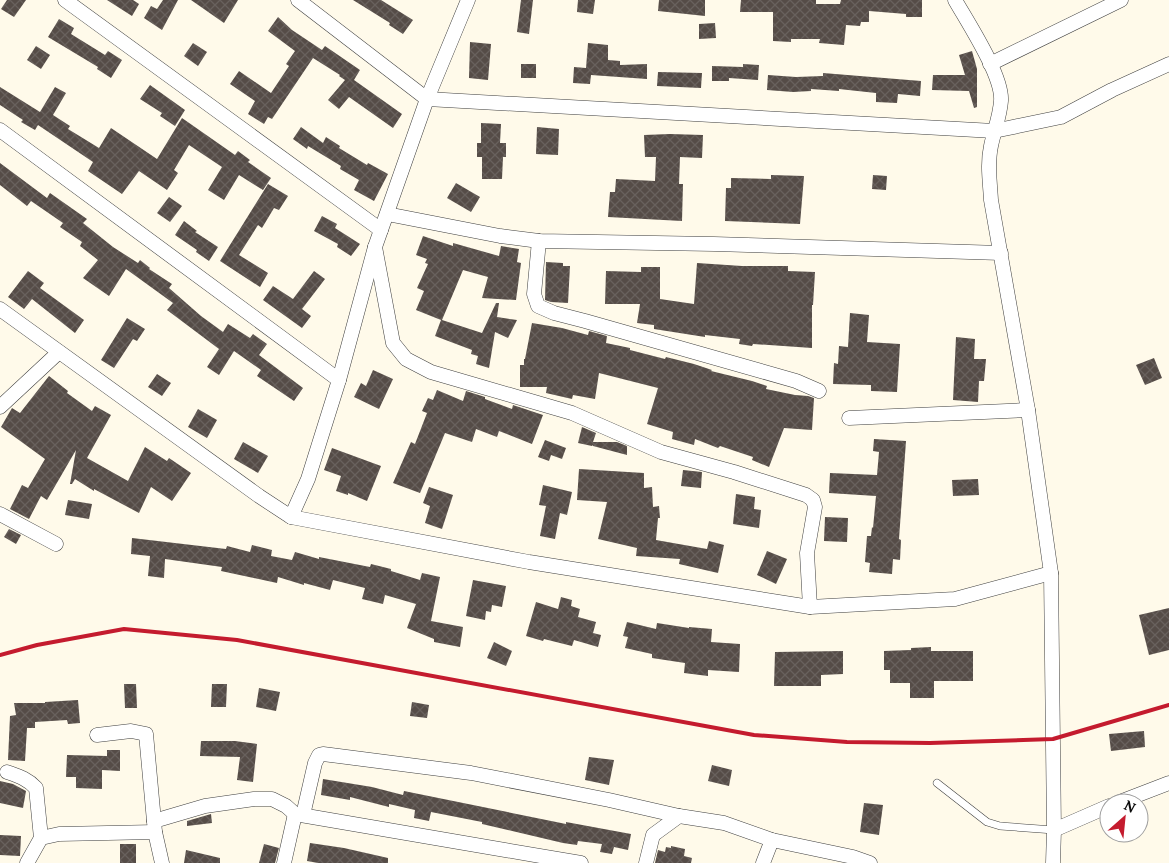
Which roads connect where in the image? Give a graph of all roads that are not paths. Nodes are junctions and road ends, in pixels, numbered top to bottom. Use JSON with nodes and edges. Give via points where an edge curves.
{"nodes":[{"id":1,"x":65,"y":0,"type":"edge"},
{"id":2,"x":298,"y":0,"type":"edge"},
{"id":3,"x":468,"y":0,"type":"edge"},
{"id":4,"x":955,"y":0,"type":"edge"},
{"id":5,"x":1121,"y":0,"type":"edge"},
{"id":6,"x":990,"y":64,"type":"junction"},
{"id":7,"x":1169,"y":64,"type":"edge"},
{"id":8,"x":427,"y":99,"type":"junction"},
{"id":9,"x":0,"y":130,"type":"edge"},
{"id":10,"x":994,"y":131,"type":"junction"},
{"id":11,"x":387,"y":214,"type":"junction"},
{"id":12,"x":382,"y":230,"type":"junction"},
{"id":13,"x":539,"y":242,"type":"junction"},
{"id":14,"x":375,"y":247,"type":"junction"},
{"id":15,"x":1001,"y":253,"type":"junction"},
{"id":16,"x":0,"y":308,"type":"edge"},
{"id":17,"x":58,"y":352,"type":"junction"},
{"id":18,"x":339,"y":380,"type":"junction"},
{"id":19,"x":819,"y":391,"type":"dead end"},
{"id":20,"x":0,"y":407,"type":"edge"},
{"id":21,"x":1028,"y":410,"type":"junction"},
{"id":22,"x":848,"y":418,"type":"dead end"},
{"id":23,"x":0,"y":514,"type":"edge"},
{"id":24,"x":291,"y":517,"type":"junction"},
{"id":25,"x":56,"y":544,"type":"dead end"},
{"id":26,"x":1051,"y":573,"type":"junction"},
{"id":27,"x":810,"y":607,"type":"junction"},
{"id":28,"x":97,"y":735,"type":"dead end"},
{"id":29,"x":6,"y":772,"type":"dead end"},
{"id":30,"x":937,"y":783,"type":"dead end"},
{"id":31,"x":1169,"y":783,"type":"edge"},
{"id":32,"x":1143,"y":793,"type":"edge"},
{"id":33,"x":1099,"y":810,"type":"edge"},
{"id":34,"x":299,"y":815,"type":"junction"},
{"id":35,"x":679,"y":816,"type":"junction"},
{"id":36,"x":155,"y":826,"type":"junction"},
{"id":37,"x":1054,"y":830,"type":"junction"},
{"id":38,"x":41,"y":838,"type":"junction"},
{"id":39,"x":772,"y":840,"type":"junction"},
{"id":40,"x":27,"y":863,"type":"edge"},
{"id":41,"x":162,"y":863,"type":"edge"},
{"id":42,"x":284,"y":863,"type":"edge"},
{"id":43,"x":581,"y":863,"type":"edge"},
{"id":44,"x":646,"y":863,"type":"edge"},
{"id":45,"x":764,"y":863,"type":"edge"},
{"id":46,"x":870,"y":863,"type":"edge"},
{"id":47,"x":1053,"y":863,"type":"edge"}],
"edges":[{"from":1,"to":12,"type":"street"},
{"from":2,"to":8,"type":"street"},
{"from":3,"to":8,"type":"street"},
{"from":4,"to":6,"type":"street"},
{"from":5,"to":6,"type":"street"},
{"from":6,"to":10,"type":"street","via":[[1001,100]]},
{"from":7,"to":10,"type":"street","via":[[1061,117]]},
{"from":8,"to":10,"type":"street"},
{"from":8,"to":11,"type":"street"},
{"from":9,"to":18,"type":"street"},
{"from":10,"to":15,"type":"street","via":[[989,172]]},
{"from":11,"to":12,"type":"street"},
{"from":11,"to":13,"type":"street"},
{"from":12,"to":14,"type":"street"},
{"from":13,"to":15,"type":"street"},
{"from":13,"to":19,"type":"street","via":[[534,294],[538,306],[554,314],[796,380]]},
{"from":14,"to":18,"type":"street"},
{"from":14,"to":27,"type":"street","via":[[393,343],[406,360],[431,372],[572,412],[661,452],[734,472],[813,500],[815,507],[807,553]]},
{"from":15,"to":21,"type":"street"},
{"from":16,"to":17,"type":"street"},
{"from":17,"to":20,"type":"street"},
{"from":17,"to":24,"type":"street"},
{"from":18,"to":24,"type":"street","via":[[308,479]]},
{"from":21,"to":22,"type":"street"},
{"from":21,"to":26,"type":"street"},
{"from":23,"to":25,"type":"street"},
{"from":24,"to":27,"type":"street","via":[[529,562]]},
{"from":26,"to":27,"type":"street","via":[[955,599]]},
{"from":26,"to":37,"type":"street"},
{"from":28,"to":36,"type":"street","via":[[131,731],[146,734]]},
{"from":29,"to":38,"type":"street","via":[[32,783],[36,788]]},
{"from":30,"to":37,"type":"lane","via":[[987,822]]},
{"from":31,"to":32,"type":"street"},
{"from":33,"to":37,"type":"street"},
{"from":34,"to":35,"type":"street","via":[[315,763],[323,754],[471,773]]},
{"from":34,"to":36,"type":"street","via":[[272,799],[254,799],[206,806]]},
{"from":34,"to":42,"type":"street"},
{"from":34,"to":43,"type":"street"},
{"from":35,"to":39,"type":"street","via":[[724,823]]},
{"from":35,"to":44,"type":"street","via":[[653,835]]},
{"from":36,"to":38,"type":"street"},
{"from":36,"to":41,"type":"street"},
{"from":37,"to":47,"type":"street"},
{"from":38,"to":40,"type":"street"},
{"from":39,"to":45,"type":"street"},
{"from":39,"to":46,"type":"street"}]}
